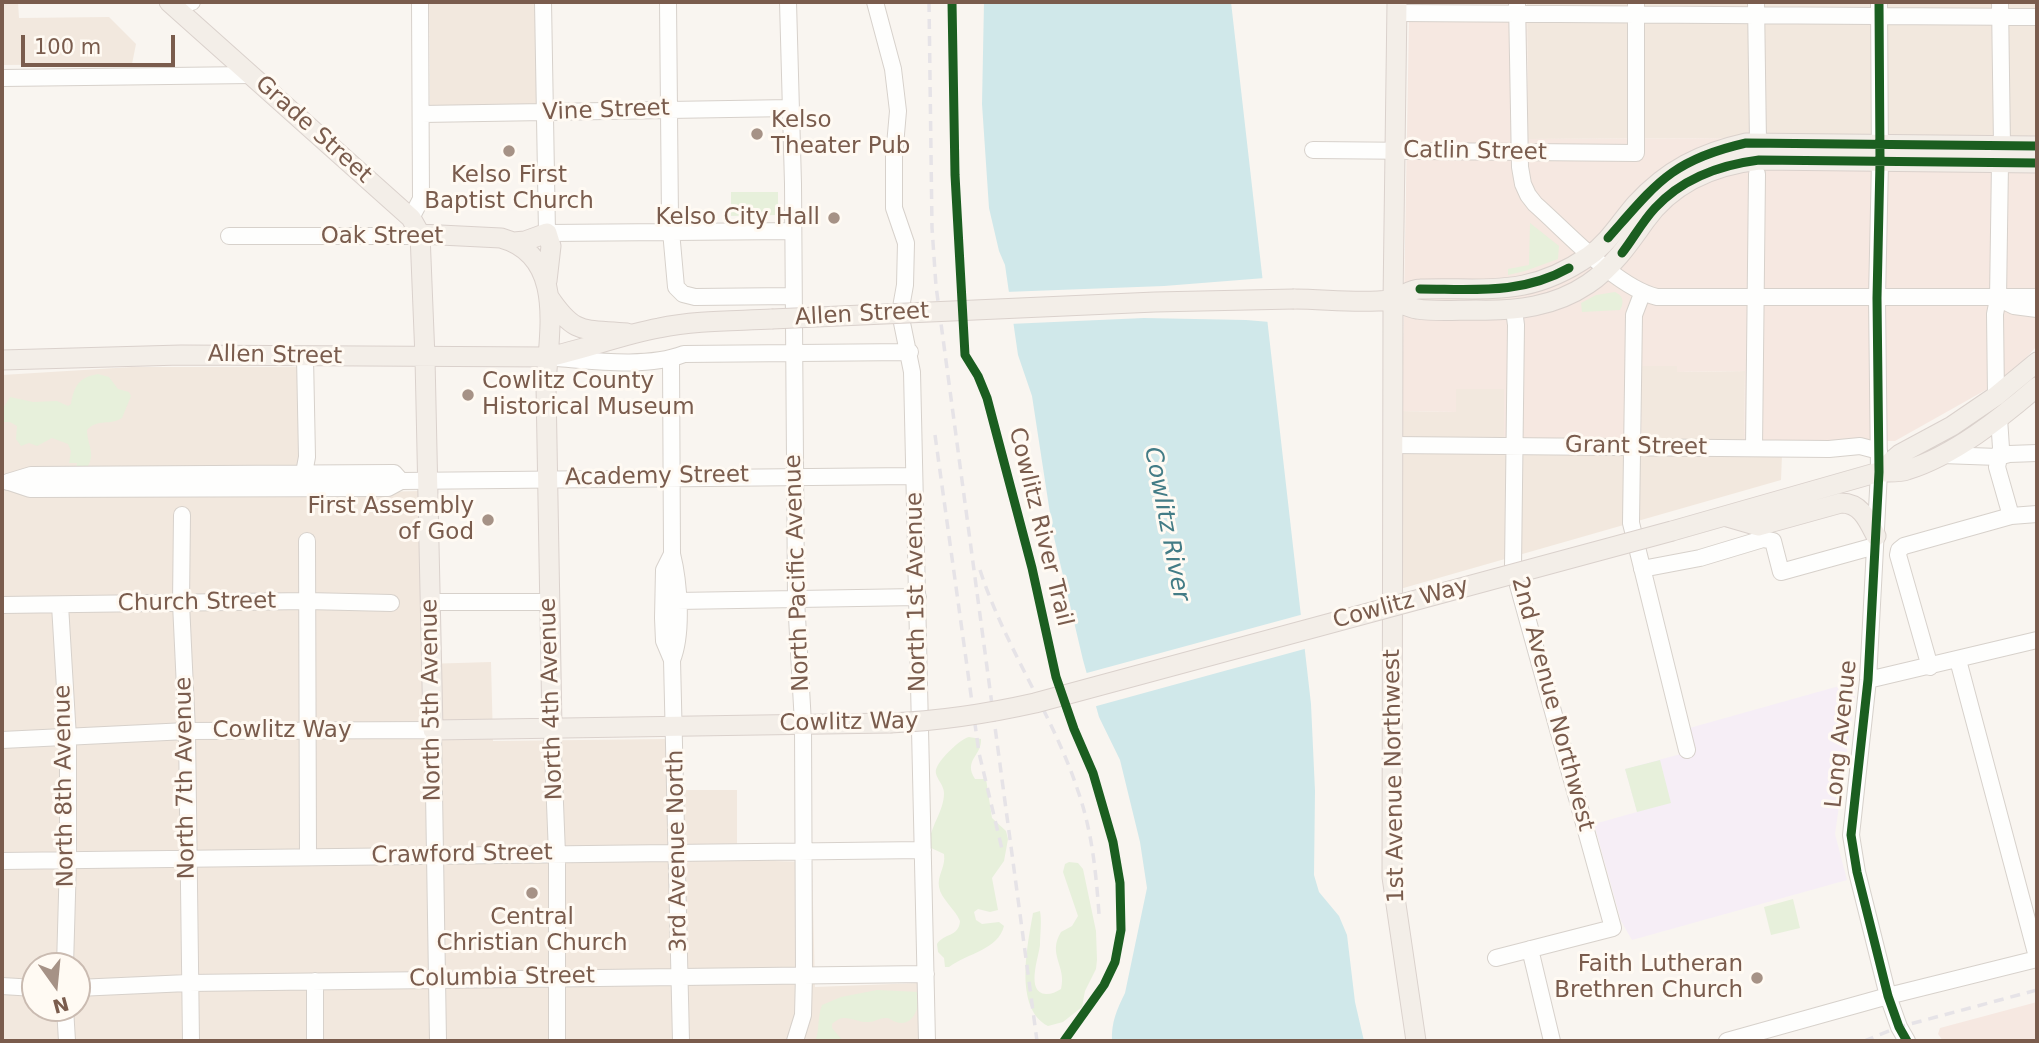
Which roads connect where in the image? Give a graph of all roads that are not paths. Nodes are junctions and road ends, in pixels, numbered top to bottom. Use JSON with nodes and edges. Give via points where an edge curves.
{"nodes":[{"id":1,"x":420,"y":2,"type":"edge"},
{"id":2,"x":543,"y":2,"type":"edge"},
{"id":3,"x":668,"y":2,"type":"edge"},
{"id":4,"x":788,"y":2,"type":"edge"},
{"id":5,"x":875,"y":2,"type":"edge"},
{"id":6,"x":179,"y":3,"type":"edge"},
{"id":7,"x":1397,"y":7,"type":"edge"},
{"id":8,"x":1517,"y":7,"type":"edge"},
{"id":9,"x":1636,"y":7,"type":"edge"},
{"id":10,"x":1756,"y":8,"type":"edge"},
{"id":11,"x":1879,"y":9,"type":"edge"},
{"id":12,"x":2000,"y":9,"type":"edge"},
{"id":13,"x":2037,"y":16,"type":"edge"},
{"id":14,"x":252,"y":75,"type":"junction"},
{"id":15,"x":2,"y":78,"type":"edge"},
{"id":16,"x":791,"y":108,"type":"junction"},
{"id":17,"x":667,"y":109,"type":"junction"},
{"id":18,"x":544,"y":113,"type":"junction"},
{"id":19,"x":422,"y":114,"type":"junction"},
{"id":20,"x":1758,"y":142,"type":"junction"},
{"id":21,"x":2037,"y":146,"type":"edge"},
{"id":22,"x":1313,"y":150,"type":"dead end"},
{"id":23,"x":1395,"y":151,"type":"junction"},
{"id":24,"x":1880,"y":152,"type":"junction"},
{"id":25,"x":1519,"y":153,"type":"junction"},
{"id":26,"x":2001,"y":154,"type":"junction"},
{"id":27,"x":2037,"y":163,"type":"edge"},
{"id":28,"x":1758,"y":174,"type":"dead end"},
{"id":29,"x":415,"y":226,"type":"junction"},
{"id":30,"x":792,"y":231,"type":"junction"},
{"id":31,"x":547,"y":233,"type":"junction"},
{"id":32,"x":671,"y":233,"type":"junction"},
{"id":33,"x":229,"y":236,"type":"dead end"},
{"id":34,"x":514,"y":242,"type":"junction"},
{"id":35,"x":1591,"y":254,"type":"junction"},
{"id":36,"x":1607,"y":268,"type":"junction"},
{"id":37,"x":548,"y":289,"type":"junction"},
{"id":38,"x":1642,"y":293,"type":"junction"},
{"id":39,"x":792,"y":296,"type":"junction"},
{"id":40,"x":1755,"y":296,"type":"junction"},
{"id":41,"x":2037,"y":297,"type":"edge"},
{"id":42,"x":1877,"y":298,"type":"junction"},
{"id":43,"x":1998,"y":299,"type":"junction"},
{"id":44,"x":1393,"y":300,"type":"junction"},
{"id":45,"x":2037,"y":309,"type":"edge"},
{"id":46,"x":1514,"y":310,"type":"junction"},
{"id":47,"x":635,"y":334,"type":"junction"},
{"id":48,"x":910,"y":352,"type":"junction"},
{"id":49,"x":793,"y":353,"type":"junction"},
{"id":50,"x":305,"y":356,"type":"junction"},
{"id":51,"x":548,"y":357,"type":"junction"},
{"id":52,"x":425,"y":358,"type":"junction"},
{"id":53,"x":671,"y":359,"type":"junction"},
{"id":54,"x":2,"y":360,"type":"edge"},
{"id":55,"x":2037,"y":362,"type":"edge"},
{"id":56,"x":2037,"y":387,"type":"edge"},
{"id":57,"x":1996,"y":396,"type":"junction"},
{"id":58,"x":1999,"y":418,"type":"junction"},
{"id":59,"x":1393,"y":445,"type":"junction"},
{"id":60,"x":1516,"y":445,"type":"junction"},
{"id":61,"x":1632,"y":447,"type":"junction"},
{"id":62,"x":1754,"y":449,"type":"junction"},
{"id":63,"x":1879,"y":451,"type":"junction"},
{"id":64,"x":2037,"y":453,"type":"edge"},
{"id":65,"x":1940,"y":455,"type":"junction"},
{"id":66,"x":1998,"y":457,"type":"junction"},
{"id":67,"x":304,"y":472,"type":"junction"},
{"id":68,"x":1879,"y":472,"type":"junction"},
{"id":69,"x":914,"y":475,"type":"junction"},
{"id":70,"x":794,"y":476,"type":"junction"},
{"id":71,"x":672,"y":477,"type":"junction"},
{"id":72,"x":547,"y":479,"type":"junction"},
{"id":73,"x":427,"y":480,"type":"junction"},
{"id":74,"x":401,"y":481,"type":"junction"},
{"id":75,"x":5,"y":482,"type":"edge"},
{"id":76,"x":2037,"y":514,"type":"edge"},
{"id":77,"x":182,"y":515,"type":"dead end"},
{"id":78,"x":2011,"y":516,"type":"junction"},
{"id":79,"x":1726,"y":517,"type":"junction"},
{"id":80,"x":307,"y":541,"type":"dead end"},
{"id":81,"x":1876,"y":541,"type":"junction"},
{"id":82,"x":672,"y":554,"type":"junction"},
{"id":83,"x":1642,"y":569,"type":"junction"},
{"id":84,"x":918,"y":597,"type":"junction"},
{"id":85,"x":796,"y":599,"type":"junction"},
{"id":86,"x":307,"y":601,"type":"junction"},
{"id":87,"x":677,"y":601,"type":"junction"},
{"id":88,"x":430,"y":602,"type":"junction"},
{"id":89,"x":549,"y":602,"type":"junction"},
{"id":90,"x":181,"y":603,"type":"junction"},
{"id":91,"x":391,"y":603,"type":"dead end"},
{"id":92,"x":2,"y":605,"type":"edge"},
{"id":93,"x":60,"y":605,"type":"junction"},
{"id":94,"x":2037,"y":640,"type":"edge"},
{"id":95,"x":672,"y":660,"type":"junction"},
{"id":96,"x":1958,"y":660,"type":"junction"},
{"id":97,"x":1930,"y":667,"type":"junction"},
{"id":98,"x":1868,"y":680,"type":"junction"},
{"id":99,"x":803,"y":724,"type":"junction"},
{"id":100,"x":675,"y":726,"type":"junction"},
{"id":101,"x":552,"y":728,"type":"junction"},
{"id":102,"x":308,"y":730,"type":"junction"},
{"id":103,"x":433,"y":730,"type":"junction"},
{"id":104,"x":187,"y":731,"type":"junction"},
{"id":105,"x":68,"y":738,"type":"junction"},
{"id":106,"x":2,"y":740,"type":"edge"},
{"id":107,"x":1687,"y":750,"type":"dead end"},
{"id":108,"x":803,"y":850,"type":"junction"},
{"id":109,"x":923,"y":850,"type":"junction"},
{"id":110,"x":678,"y":852,"type":"junction"},
{"id":111,"x":556,"y":854,"type":"junction"},
{"id":112,"x":308,"y":856,"type":"junction"},
{"id":113,"x":434,"y":856,"type":"junction"},
{"id":114,"x":188,"y":859,"type":"junction"},
{"id":115,"x":68,"y":860,"type":"junction"},
{"id":116,"x":2,"y":861,"type":"edge"},
{"id":117,"x":1530,"y":949,"type":"junction"},
{"id":118,"x":65,"y":952,"type":"edge"},
{"id":119,"x":1496,"y":958,"type":"dead end"},
{"id":120,"x":2037,"y":958,"type":"edge"},
{"id":121,"x":926,"y":974,"type":"junction"},
{"id":122,"x":804,"y":975,"type":"junction"},
{"id":123,"x":681,"y":976,"type":"junction"},
{"id":124,"x":557,"y":978,"type":"junction"},
{"id":125,"x":436,"y":979,"type":"junction"},
{"id":126,"x":315,"y":981,"type":"junction"},
{"id":127,"x":188,"y":983,"type":"junction"},
{"id":128,"x":2,"y":986,"type":"edge"},
{"id":129,"x":21,"y":987,"type":"edge"},
{"id":130,"x":91,"y":987,"type":"edge"},
{"id":131,"x":1888,"y":996,"type":"junction"},
{"id":132,"x":66,"y":1022,"type":"edge"},
{"id":133,"x":1903,"y":1037,"type":"edge"},
{"id":134,"x":67,"y":1041,"type":"edge"},
{"id":135,"x":191,"y":1041,"type":"edge"},
{"id":136,"x":315,"y":1041,"type":"edge"},
{"id":137,"x":438,"y":1041,"type":"edge"},
{"id":138,"x":557,"y":1041,"type":"edge"},
{"id":139,"x":681,"y":1041,"type":"edge"},
{"id":140,"x":795,"y":1041,"type":"edge"},
{"id":141,"x":927,"y":1041,"type":"edge"},
{"id":142,"x":1416,"y":1041,"type":"edge"},
{"id":143,"x":1552,"y":1041,"type":"edge"},
{"id":144,"x":1727,"y":1041,"type":"edge"}],
"edges":[{"from":1,"to":19,"type":"street"},
{"from":2,"to":18,"type":"street"},
{"from":3,"to":17,"type":"street"},
{"from":4,"to":16,"type":"street","name":"North Pacific Avenue"},
{"from":5,"to":48,"type":"street","name":"North 1st Avenue","via":[[893,69],[898,111],[894,208],[906,243],[900,313]]},
{"from":6,"to":14,"type":"main road","name":"Grade Street"},
{"from":7,"to":8,"type":"street"},
{"from":7,"to":23,"type":"main road","name":"1st Avenue Northwest"},
{"from":8,"to":9,"type":"street"},
{"from":8,"to":25,"type":"street"},
{"from":9,"to":10,"type":"street"},
{"from":9,"to":25,"type":"street","name":"Catlin Street","via":[[1636,153]]},
{"from":10,"to":11,"type":"street"},
{"from":10,"to":20,"type":"street"},
{"from":11,"to":12,"type":"street"},
{"from":11,"to":24,"type":"street","name":"Long Avenue"},
{"from":12,"to":13,"type":"street"},
{"from":12,"to":26,"type":"street"},
{"from":14,"to":15,"type":"street"},
{"from":14,"to":29,"type":"main road","name":"Grade Street"},
{"from":16,"to":17,"type":"street","name":"Vine Street"},
{"from":16,"to":30,"type":"street","name":"North Pacific Avenue"},
{"from":17,"to":18,"type":"street","name":"Vine Street"},
{"from":17,"to":32,"type":"street"},
{"from":18,"to":19,"type":"street","name":"Vine Street"},
{"from":18,"to":31,"type":"street"},
{"from":19,"to":29,"type":"street","via":[[421,199]]},
{"from":20,"to":24,"type":"main road"},
{"from":20,"to":35,"type":"main road","via":[[1717,150],[1676,168]]},
{"from":21,"to":26,"type":"main road"},
{"from":22,"to":23,"type":"street","name":"Catlin Street"},
{"from":23,"to":25,"type":"street","name":"Catlin Street"},
{"from":23,"to":44,"type":"main road","name":"1st Avenue Northwest"},
{"from":24,"to":26,"type":"main road"},
{"from":24,"to":36,"type":"main road","via":[[1759,160],[1697,176],[1655,208]]},
{"from":24,"to":42,"type":"street","name":"Long Avenue"},
{"from":25,"to":35,"type":"street","via":[[1528,195]]},
{"from":26,"to":27,"type":"main road"},
{"from":26,"to":43,"type":"street"},
{"from":28,"to":40,"type":"street"},
{"from":29,"to":33,"type":"street","name":"Oak Street","via":[[406,236]]},
{"from":29,"to":34,"type":"main road","name":"Oak Street"},
{"from":29,"to":52,"type":"main road","name":"North 5th Avenue"},
{"from":30,"to":32,"type":"street"},
{"from":30,"to":39,"type":"street","name":"North Pacific Avenue"},
{"from":31,"to":32,"type":"street"},
{"from":31,"to":34,"type":"main road"},
{"from":31,"to":37,"type":"main road","name":"North 4th Avenue","via":[[551,246]]},
{"from":32,"to":39,"type":"street","via":[[674,281],[687,296]]},
{"from":34,"to":37,"type":"main road","name":"Oak Street","via":[[531,255]]},
{"from":35,"to":36,"type":"street"},
{"from":35,"to":44,"type":"main road","via":[[1530,285],[1417,289]]},
{"from":36,"to":38,"type":"street"},
{"from":36,"to":46,"type":"main road","via":[[1565,296]]},
{"from":37,"to":47,"type":"main road","name":"Oak Street","via":[[565,320],[574,326]]},
{"from":37,"to":51,"type":"main road","name":"North 4th Avenue"},
{"from":38,"to":40,"type":"street","via":[[1657,297]]},
{"from":38,"to":61,"type":"street","via":[[1634,316]]},
{"from":39,"to":49,"type":"street","name":"North Pacific Avenue"},
{"from":40,"to":42,"type":"street"},
{"from":40,"to":62,"type":"street"},
{"from":41,"to":43,"type":"street"},
{"from":42,"to":43,"type":"street"},
{"from":42,"to":63,"type":"street","name":"Long Avenue"},
{"from":43,"to":45,"type":"street"},
{"from":43,"to":57,"type":"street"},
{"from":44,"to":46,"type":"main road","via":[[1416,309]]},
{"from":44,"to":47,"type":"main road","name":"Allen Street","bridge":true,"via":[[1155,302],[772,319],[681,324]]},
{"from":44,"to":59,"type":"main road","name":"1st Avenue Northwest"},
{"from":46,"to":60,"type":"street","name":"2nd Avenue Northwest"},
{"from":47,"to":51,"type":"main road","name":"Allen Street"},
{"from":48,"to":49,"type":"street","name":"Allen Street"},
{"from":48,"to":69,"type":"street","name":"North 1st Avenue"},
{"from":49,"to":53,"type":"street","name":"Allen Street","via":[[684,354]]},
{"from":49,"to":70,"type":"street","name":"North Pacific Avenue"},
{"from":50,"to":52,"type":"main road","name":"Allen Street"},
{"from":50,"to":54,"type":"main road","name":"Allen Street"},
{"from":50,"to":67,"type":"street"},
{"from":51,"to":52,"type":"main road","name":"Allen Street"},
{"from":51,"to":53,"type":"street","name":"Allen Street"},
{"from":51,"to":72,"type":"main road","name":"North 4th Avenue"},
{"from":52,"to":73,"type":"main road","name":"North 5th Avenue"},
{"from":53,"to":71,"type":"street","name":"3rd Avenue North"},
{"from":55,"to":57,"type":"main road"},
{"from":56,"to":58,"type":"main road"},
{"from":57,"to":68,"type":"main road","via":[[1900,454]]},
{"from":58,"to":65,"type":"main road"},
{"from":58,"to":66,"type":"street"},
{"from":59,"to":60,"type":"street","name":"Grant Street"},
{"from":59,"to":142,"type":"main road","name":"1st Avenue Northwest","via":[[1392,877]]},
{"from":60,"to":61,"type":"street","name":"Grant Street"},
{"from":60,"to":117,"type":"street","name":"2nd Avenue Northwest","via":[[1513,567],[1613,928]]},
{"from":61,"to":62,"type":"street","name":"Grant Street"},
{"from":61,"to":83,"type":"street","via":[[1631,523]]},
{"from":62,"to":63,"type":"street","name":"Grant Street","via":[[1860,446]]},
{"from":63,"to":68,"type":"street","name":"Long Avenue"},
{"from":64,"to":66,"type":"street"},
{"from":65,"to":66,"type":"street"},
{"from":65,"to":68,"type":"main road","via":[[1905,471]]},
{"from":66,"to":78,"type":"street"},
{"from":67,"to":74,"type":"street","name":"Academy Street","via":[[394,473]]},
{"from":67,"to":75,"type":"street","name":"Academy Street","via":[[31,475]]},
{"from":68,"to":79,"type":"main road","name":"Cowlitz Way"},
{"from":68,"to":81,"type":"street","name":"Long Avenue"},
{"from":69,"to":70,"type":"street","name":"Academy Street"},
{"from":69,"to":84,"type":"street","name":"North 1st Avenue"},
{"from":70,"to":71,"type":"street","name":"Academy Street"},
{"from":70,"to":85,"type":"street","name":"North Pacific Avenue"},
{"from":71,"to":72,"type":"street","name":"Academy Street"},
{"from":71,"to":82,"type":"street","name":"3rd Avenue North"},
{"from":72,"to":73,"type":"street","name":"Academy Street"},
{"from":72,"to":89,"type":"main road","name":"North 4th Avenue"},
{"from":73,"to":74,"type":"street","name":"Academy Street"},
{"from":73,"to":88,"type":"main road","name":"North 5th Avenue"},
{"from":74,"to":75,"type":"street","name":"Academy Street","via":[[388,488],[316,489],[30,489]]},
{"from":76,"to":78,"type":"street"},
{"from":77,"to":90,"type":"street","name":"North 7th Avenue"},
{"from":78,"to":97,"type":"street","via":[[1899,550]]},
{"from":79,"to":81,"type":"main road","via":[[1758,526],[1850,503],[1866,516]]},
{"from":79,"to":99,"type":"main road","name":"Cowlitz Way","bridge":true,"via":[[1035,703],[948,720]]},
{"from":80,"to":86,"type":"street"},
{"from":81,"to":83,"type":"street","via":[[1782,572],[1773,541],[1763,539]]},
{"from":81,"to":98,"type":"street","name":"Long Avenue"},
{"from":82,"to":87,"type":"street","name":"3rd Avenue North"},
{"from":82,"to":95,"type":"street","name":"3rd Avenue North","via":[[664,570],[663,606],[664,641]]},
{"from":83,"to":107,"type":"street"},
{"from":84,"to":85,"type":"street"},
{"from":84,"to":109,"type":"street","name":"North 1st Avenue"},
{"from":85,"to":87,"type":"street"},
{"from":85,"to":99,"type":"street","name":"North Pacific Avenue"},
{"from":86,"to":90,"type":"street","name":"Church Street"},
{"from":86,"to":91,"type":"street","name":"Church Street"},
{"from":86,"to":102,"type":"street"},
{"from":87,"to":95,"type":"street","name":"3rd Avenue North","via":[[678,645]]},
{"from":88,"to":89,"type":"street"},
{"from":88,"to":103,"type":"main road","name":"North 5th Avenue"},
{"from":89,"to":101,"type":"main road","name":"North 4th Avenue"},
{"from":90,"to":93,"type":"street","name":"Church Street"},
{"from":90,"to":104,"type":"street","name":"North 7th Avenue"},
{"from":92,"to":93,"type":"street","name":"Church Street"},
{"from":93,"to":105,"type":"street","name":"North 8th Avenue"},
{"from":94,"to":96,"type":"street"},
{"from":95,"to":100,"type":"street","name":"3rd Avenue North"},
{"from":96,"to":97,"type":"street"},
{"from":96,"to":120,"type":"street"},
{"from":97,"to":98,"type":"street"},
{"from":98,"to":131,"type":"street","name":"Long Avenue","via":[[1851,835]]},
{"from":99,"to":100,"type":"main road","name":"Cowlitz Way"},
{"from":99,"to":108,"type":"street","name":"North Pacific Avenue"},
{"from":100,"to":101,"type":"main road","name":"Cowlitz Way"},
{"from":100,"to":110,"type":"street","name":"3rd Avenue North"},
{"from":101,"to":103,"type":"main road","name":"Cowlitz Way"},
{"from":101,"to":111,"type":"street","name":"North 4th Avenue"},
{"from":102,"to":103,"type":"street","name":"Cowlitz Way"},
{"from":102,"to":104,"type":"street","name":"Cowlitz Way"},
{"from":102,"to":112,"type":"street"},
{"from":103,"to":113,"type":"street","name":"North 5th Avenue"},
{"from":104,"to":105,"type":"street","name":"Cowlitz Way"},
{"from":104,"to":114,"type":"street","name":"North 7th Avenue"},
{"from":105,"to":106,"type":"street","name":"Cowlitz Way"},
{"from":105,"to":115,"type":"street","name":"North 8th Avenue"},
{"from":108,"to":109,"type":"street","name":"Crawford Street"},
{"from":108,"to":110,"type":"street","name":"Crawford Street"},
{"from":108,"to":122,"type":"street","name":"North Pacific Avenue"},
{"from":109,"to":121,"type":"street","name":"North 1st Avenue"},
{"from":110,"to":111,"type":"street","name":"Crawford Street"},
{"from":110,"to":123,"type":"street","name":"3rd Avenue North"},
{"from":111,"to":113,"type":"street","name":"Crawford Street"},
{"from":111,"to":124,"type":"street","name":"North 4th Avenue"},
{"from":112,"to":113,"type":"street","name":"Crawford Street"},
{"from":112,"to":114,"type":"street","name":"Crawford Street"},
{"from":113,"to":125,"type":"street","name":"North 5th Avenue"},
{"from":114,"to":115,"type":"street","name":"Crawford Street"},
{"from":114,"to":127,"type":"street","name":"North 7th Avenue"},
{"from":115,"to":116,"type":"street","name":"Crawford Street"},
{"from":115,"to":118,"type":"street","name":"North 8th Avenue"},
{"from":117,"to":119,"type":"street"},
{"from":117,"to":143,"type":"street"},
{"from":120,"to":131,"type":"street"},
{"from":121,"to":122,"type":"street","name":"Columbia Street"},
{"from":121,"to":141,"type":"street","name":"North 1st Avenue"},
{"from":122,"to":123,"type":"street","name":"Columbia Street"},
{"from":122,"to":140,"type":"street","name":"North Pacific Avenue","via":[[803,1015]]},
{"from":123,"to":124,"type":"street","name":"Columbia Street"},
{"from":123,"to":139,"type":"street","name":"3rd Avenue North"},
{"from":124,"to":125,"type":"street","name":"Columbia Street"},
{"from":124,"to":138,"type":"street","name":"North 4th Avenue"},
{"from":125,"to":126,"type":"street","name":"Columbia Street"},
{"from":125,"to":137,"type":"street","name":"North 5th Avenue"},
{"from":126,"to":127,"type":"street","name":"Columbia Street"},
{"from":126,"to":136,"type":"street"},
{"from":127,"to":130,"type":"street","name":"Columbia Street"},
{"from":127,"to":135,"type":"street","name":"North 7th Avenue"},
{"from":128,"to":129,"type":"street"},
{"from":131,"to":133,"type":"street","name":"Long Avenue"},
{"from":131,"to":144,"type":"street"},
{"from":132,"to":134,"type":"street"}]}
